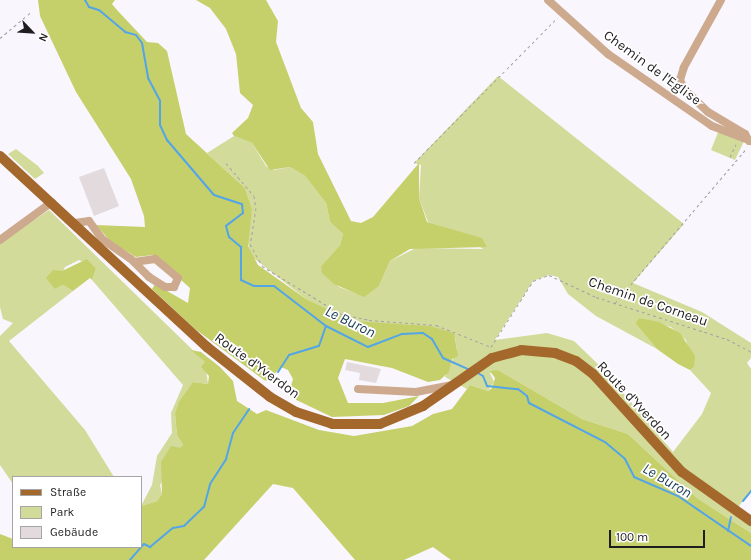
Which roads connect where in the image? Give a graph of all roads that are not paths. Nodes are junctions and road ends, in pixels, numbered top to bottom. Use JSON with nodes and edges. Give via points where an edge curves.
{"nodes":[{"id":1,"x":548,"y":0,"type":"edge"},
{"id":2,"x":721,"y":0,"type":"edge"},
{"id":3,"x":750,"y":141,"type":"edge"},
{"id":4,"x":0,"y":156,"type":"edge"},
{"id":5,"x":52,"y":202,"type":"junction"},
{"id":6,"x":75,"y":223,"type":"junction"},
{"id":7,"x":0,"y":240,"type":"edge"},
{"id":8,"x":134,"y":262,"type":"junction"},
{"id":9,"x":452,"y":385,"type":"junction"},
{"id":10,"x":358,"y":389,"type":"dead end"},
{"id":11,"x":749,"y":520,"type":"edge"}],
"edges":[{"from":1,"to":3,"type":"lane","name":"Chemin de l'Eglise","via":[[614,57],[712,126]]},
{"from":2,"to":3,"type":"lane","via":[[684,67],[680,80],[684,89],[708,112],[745,134]]},
{"from":4,"to":5,"type":"main road","name":"Route d'Yverdon"},
{"from":5,"to":6,"type":"main road","name":"Route d'Yverdon"},
{"from":5,"to":7,"type":"lane"},
{"from":6,"to":8,"type":"lane","via":[[89,221],[102,239]]},
{"from":6,"to":9,"type":"main road","name":"Route d'Yverdon","via":[[207,347],[270,397],[304,416],[332,424],[380,424],[423,406]]},
{"from":8,"to":8,"type":"lane","via":[[165,287],[174,286],[178,278],[155,258]]},
{"from":9,"to":10,"type":"lane","via":[[416,392]]},
{"from":9,"to":11,"type":"main road","name":"Route d'Yverdon","via":[[494,352],[535,350],[576,362],[604,385],[682,472]]}]}
